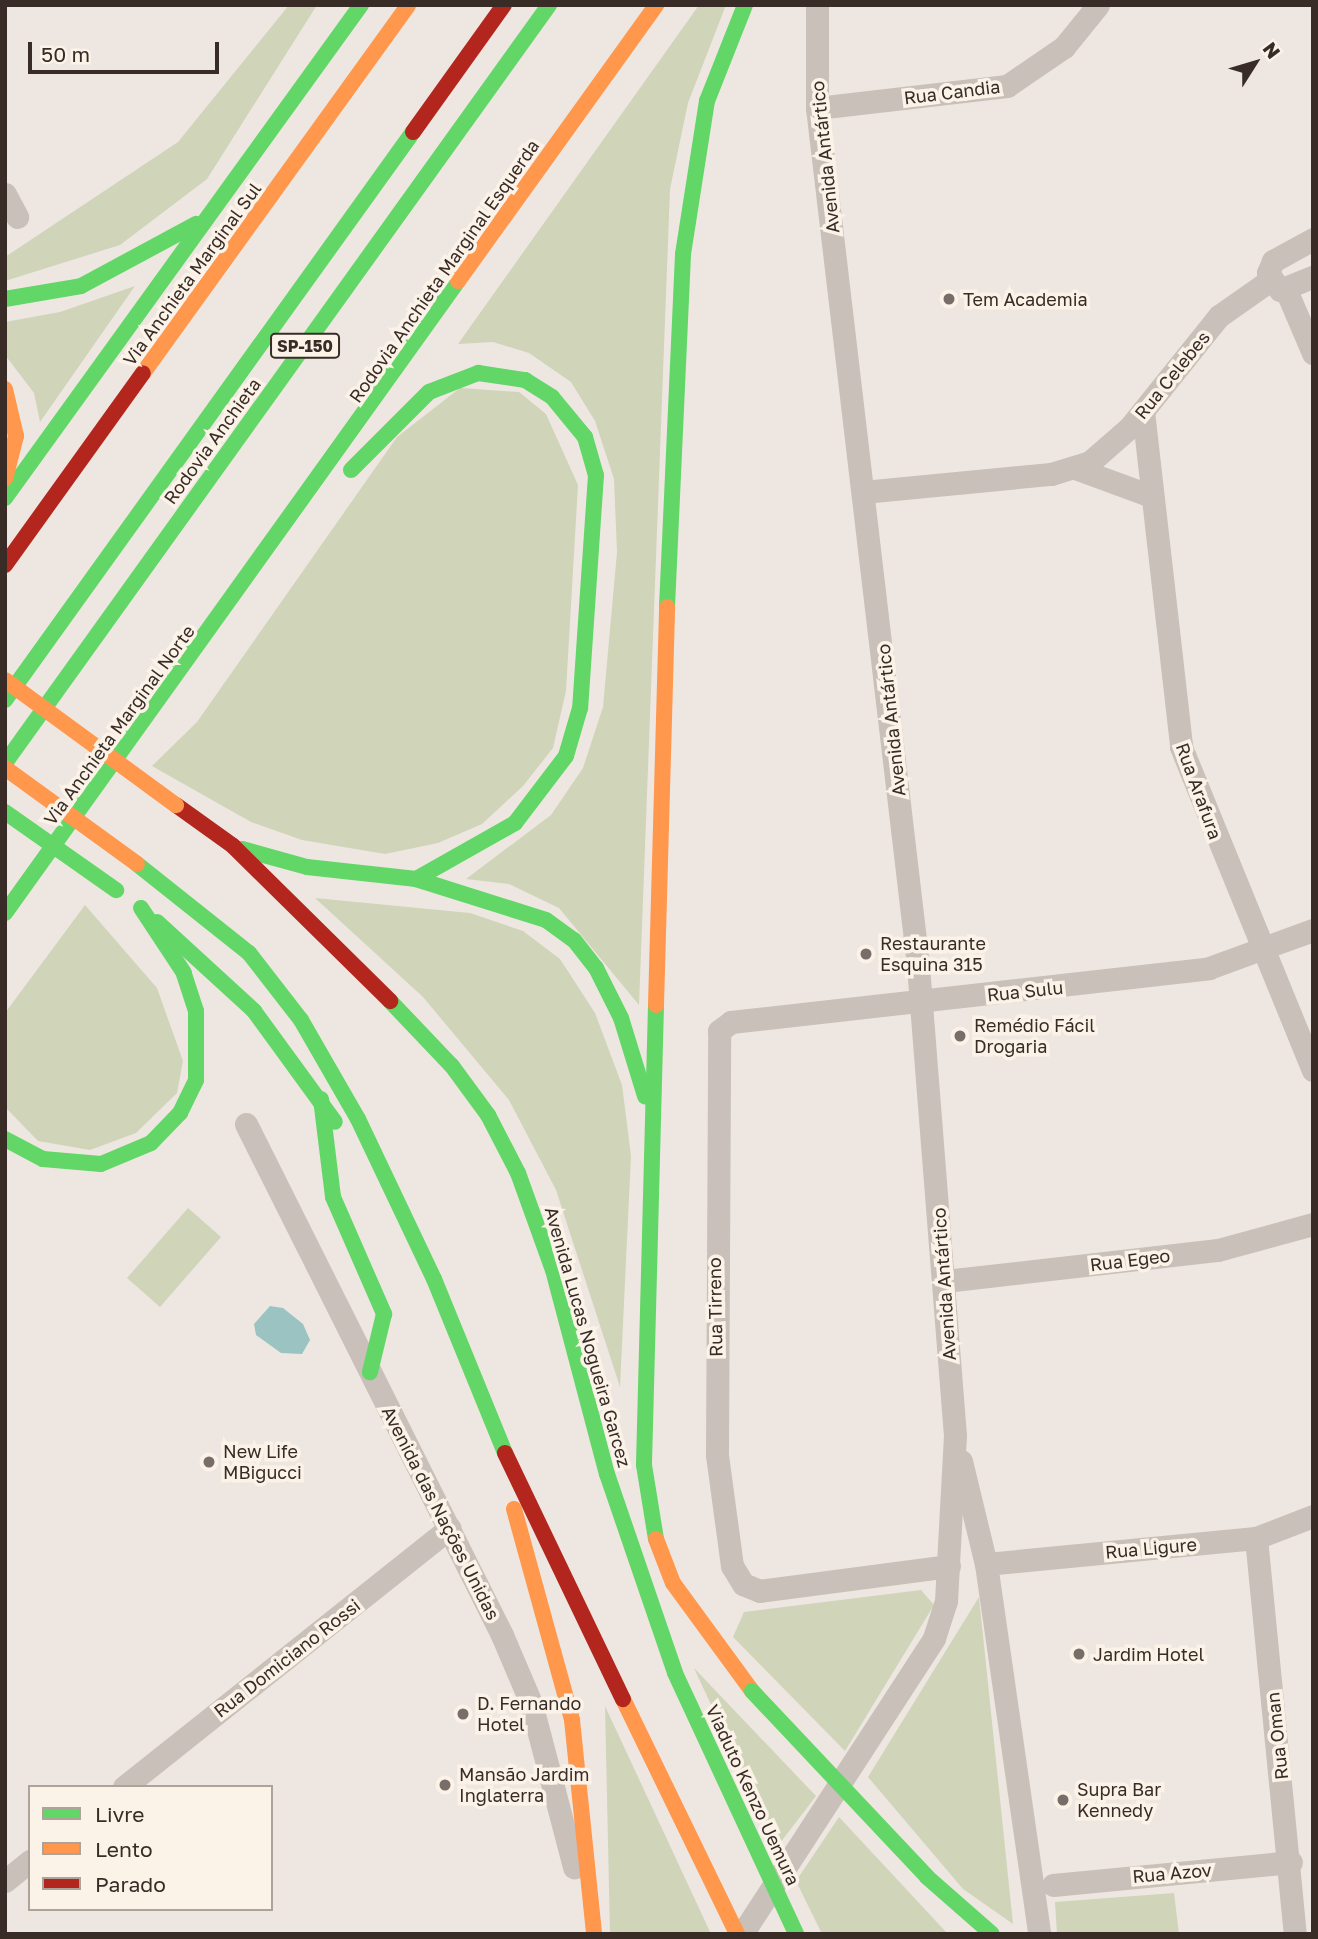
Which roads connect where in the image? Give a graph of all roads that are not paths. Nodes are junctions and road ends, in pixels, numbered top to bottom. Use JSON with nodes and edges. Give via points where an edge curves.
{"nodes":[{"id":1,"x":361,"y":5,"type":"edge"},
{"id":2,"x":408,"y":5,"type":"edge"},
{"id":3,"x":504,"y":5,"type":"edge"},
{"id":4,"x":548,"y":5,"type":"edge"},
{"id":5,"x":656,"y":5,"type":"edge"},
{"id":6,"x":745,"y":5,"type":"edge"},
{"id":7,"x":817,"y":5,"type":"edge"},
{"id":8,"x":1098,"y":5,"type":"edge"},
{"id":9,"x":817,"y":108,"type":"junction"},
{"id":10,"x":5,"y":194,"type":"edge"},
{"id":11,"x":209,"y":215,"type":"junction"},
{"id":12,"x":18,"y":217,"type":"dead end"},
{"id":13,"x":1313,"y":239,"type":"edge"},
{"id":14,"x":1313,"y":277,"type":"edge"},
{"id":15,"x":1278,"y":285,"type":"junction"},
{"id":16,"x":5,"y":299,"type":"edge"},
{"id":17,"x":1313,"y":353,"type":"edge"},
{"id":18,"x":5,"y":389,"type":"edge"},
{"id":19,"x":1143,"y":411,"type":"junction"},
{"id":20,"x":1075,"y":468,"type":"junction"},
{"id":21,"x":5,"y":479,"type":"edge"},
{"id":22,"x":863,"y":492,"type":"junction"},
{"id":23,"x":1152,"y":496,"type":"junction"},
{"id":24,"x":5,"y":498,"type":"edge"},
{"id":25,"x":264,"y":560,"type":"junction"},
{"id":26,"x":5,"y":565,"type":"edge"},
{"id":27,"x":5,"y":680,"type":"edge"},
{"id":28,"x":5,"y":700,"type":"edge"},
{"id":29,"x":5,"y":766,"type":"edge"},
{"id":30,"x":5,"y":812,"type":"edge"},
{"id":31,"x":233,"y":846,"type":"junction"},
{"id":32,"x":416,"y":879,"type":"junction"},
{"id":33,"x":141,"y":908,"type":"junction"},
{"id":34,"x":5,"y":913,"type":"edge"},
{"id":35,"x":1313,"y":930,"type":"edge"},
{"id":36,"x":1262,"y":952,"type":"junction"},
{"id":37,"x":922,"y":1001,"type":"junction"},
{"id":38,"x":731,"y":1022,"type":"joint"},
{"id":39,"x":1313,"y":1070,"type":"edge"},
{"id":40,"x":321,"y":1099,"type":"junction"},
{"id":41,"x":246,"y":1124,"type":"dead end"},
{"id":42,"x":655,"y":1133,"type":"junction"},
{"id":43,"x":5,"y":1139,"type":"edge"},
{"id":44,"x":1313,"y":1224,"type":"edge"},
{"id":45,"x":434,"y":1279,"type":"junction"},
{"id":46,"x":945,"y":1281,"type":"junction"},
{"id":47,"x":370,"y":1372,"type":"junction"},
{"id":48,"x":487,"y":1418,"type":"junction"},
{"id":49,"x":955,"y":1436,"type":"junction"},
{"id":50,"x":1313,"y":1516,"type":"edge"},
{"id":51,"x":450,"y":1528,"type":"junction"},
{"id":52,"x":1256,"y":1538,"type":"junction"},
{"id":53,"x":986,"y":1564,"type":"junction"},
{"id":54,"x":949,"y":1566,"type":"junction"},
{"id":55,"x":675,"y":1673,"type":"joint"},
{"id":56,"x":127,"y":1785,"type":"edge"},
{"id":57,"x":1291,"y":1862,"type":"junction"},
{"id":58,"x":28,"y":1863,"type":"edge"},
{"id":59,"x":5,"y":1881,"type":"edge"},
{"id":60,"x":1053,"y":1885,"type":"dead end"},
{"id":61,"x":594,"y":1927,"type":"edge"},
{"id":62,"x":739,"y":1934,"type":"edge"},
{"id":63,"x":796,"y":1934,"type":"edge"},
{"id":64,"x":992,"y":1934,"type":"edge"},
{"id":65,"x":1039,"y":1934,"type":"edge"},
{"id":66,"x":1295,"y":1934,"type":"edge"}],
"edges":[{"from":1,"to":11,"type":"main road"},
{"from":2,"to":26,"type":"main road","name":"Via Anchieta Marginal Sul"},
{"from":3,"to":28,"type":"main road","name":"Rodovia Anchieta","number":"SP-150"},
{"from":4,"to":29,"type":"main road","name":"Rodovia Anchieta","number":"SP-150"},
{"from":5,"to":25,"type":"main road","name":"Rodovia Anchieta Marginal Esquerda"},
{"from":6,"to":42,"type":"main road","name":"Avenida Lucas Nogueira Garcez","via":[[707,102],[683,254],[670,488]]},
{"from":7,"to":9,"type":"street","name":"Avenida Antártico"},
{"from":8,"to":9,"type":"street","name":"Rua Candia","via":[[1064,47],[1007,86]]},
{"from":9,"to":22,"type":"street","name":"Avenida Antártico"},
{"from":10,"to":12,"type":"street"},
{"from":11,"to":16,"type":"main road","via":[[81,286]]},
{"from":11,"to":24,"type":"main road"},
{"from":13,"to":15,"type":"street","name":"Rua Celebes","via":[[1273,261]]},
{"from":14,"to":15,"type":"street","name":"Rua Celebes"},
{"from":15,"to":17,"type":"street"},
{"from":15,"to":19,"type":"street","name":"Rua Celebes","via":[[1219,316]]},
{"from":18,"to":21,"type":"main road","via":[[16,436]]},
{"from":19,"to":20,"type":"street","name":"Rua Celebes","via":[[1109,447]]},
{"from":19,"to":23,"type":"street","name":"Rua Arafura"},
{"from":20,"to":22,"type":"street","name":"Rua Celebes"},
{"from":20,"to":23,"type":"street","name":"Rua Celebes"},
{"from":22,"to":37,"type":"street","name":"Avenida Antártico"},
{"from":23,"to":36,"type":"street","name":"Rua Arafura","via":[[1181,747]]},
{"from":25,"to":32,"type":"main road","via":[[429,392],[478,373],[525,380],[552,397],[585,437],[596,475],[580,708],[566,756],[515,823]]},
{"from":25,"to":34,"type":"main road","name":"Via Anchieta Marginal Norte"},
{"from":27,"to":31,"type":"main road","name":"Avenida Lucas Nogueira Garcez","bridge":true},
{"from":29,"to":45,"type":"main road","bridge":true,"via":[[226,931],[301,1020],[358,1119]]},
{"from":30,"to":33,"type":"main road","bridge":true},
{"from":31,"to":32,"type":"main road","via":[[307,867]]},
{"from":31,"to":55,"type":"main road","name":"Avenida Lucas Nogueira Garcez","via":[[452,1066],[503,1141],[553,1270],[611,1486]]},
{"from":32,"to":42,"type":"main road","via":[[525,909],[574,940],[621,1018]]},
{"from":33,"to":40,"type":"main road","via":[[254,1011]]},
{"from":33,"to":43,"type":"main road","via":[[184,973],[196,1011],[197,1080],[180,1113],[151,1143],[101,1164],[43,1159]]},
{"from":35,"to":36,"type":"street","name":"Rua Sulu"},
{"from":36,"to":37,"type":"street","name":"Rua Sulu","via":[[1142,979]]},
{"from":36,"to":39,"type":"street","name":"Rua Arafura"},
{"from":37,"to":38,"type":"street","name":"Rua Sulu"},
{"from":37,"to":46,"type":"street","name":"Avenida Antártico"},
{"from":38,"to":54,"type":"street","name":"Rua Tirreno","via":[[717,1038],[717,1455],[732,1566],[751,1590]]},
{"from":40,"to":45,"type":"main road"},
{"from":40,"to":47,"type":"main road","via":[[333,1198],[384,1314]]},
{"from":41,"to":47,"type":"street","name":"Avenida das Nações Unidas"},
{"from":42,"to":64,"type":"main road","name":"Avenida Lucas Nogueira Garcez","bridge":true,"via":[[647,1505],[673,1583],[752,1691],[927,1877]]},
{"from":44,"to":46,"type":"street","name":"Rua Egeo","via":[[1218,1250]]},
{"from":45,"to":48,"type":"main road"},
{"from":46,"to":49,"type":"street","name":"Avenida Antártico"},
{"from":47,"to":51,"type":"street","name":"Avenida das Nações Unidas"},
{"from":48,"to":61,"type":"main road","name":"Avenida das Nações Unidas","via":[[572,1720]]},
{"from":48,"to":62,"type":"main road"},
{"from":49,"to":53,"type":"street","name":"Avenida Antártico"},
{"from":49,"to":54,"type":"street","name":"Avenida Antártico"},
{"from":50,"to":52,"type":"street","name":"Rua Ligure"},
{"from":51,"to":56,"type":"street","name":"Rua Domiciano Rossi"},
{"from":51,"to":61,"type":"street","name":"Avenida das Nações Unidas","via":[[531,1703]]},
{"from":52,"to":53,"type":"street","name":"Rua Ligure"},
{"from":52,"to":57,"type":"street","name":"Rua Oman"},
{"from":53,"to":65,"type":"street","name":"Avenida Antártico"},
{"from":54,"to":62,"type":"street","name":"Avenida Antártico","via":[[934,1638]]},
{"from":55,"to":63,"type":"main road","name":"Viaduto Kenzo Uemura","bridge":true},
{"from":57,"to":60,"type":"street","name":"Rua Azov"},
{"from":57,"to":66,"type":"street","name":"Rua Oman"},
{"from":58,"to":59,"type":"street"}]}
